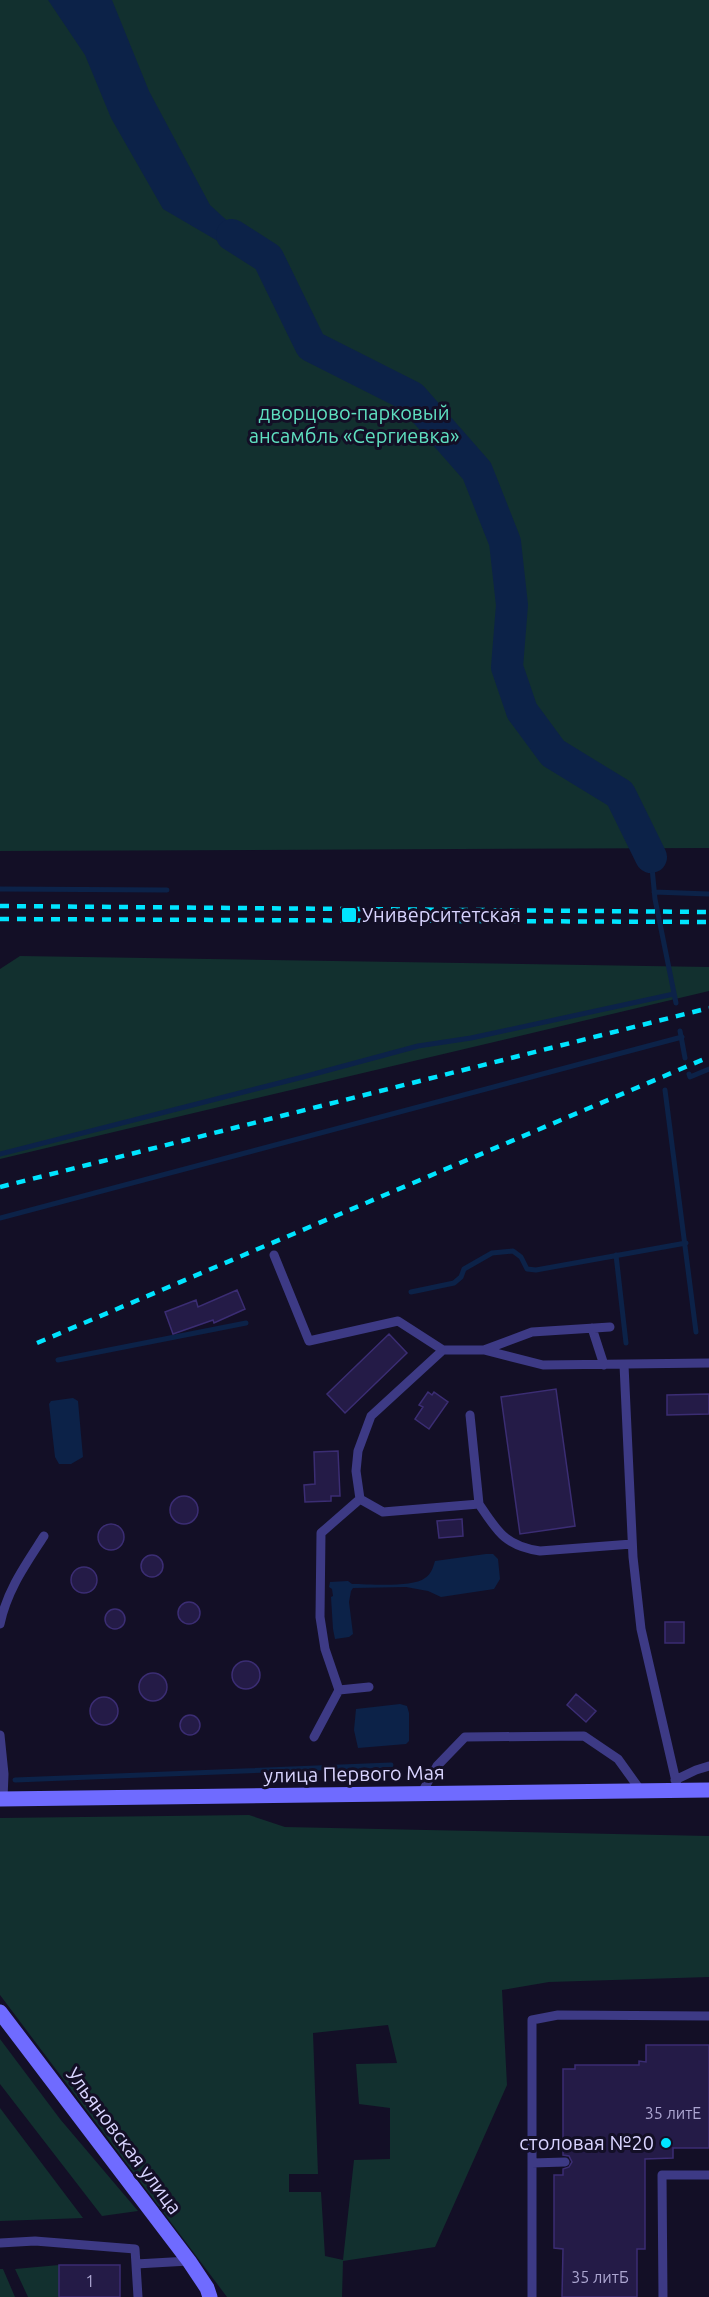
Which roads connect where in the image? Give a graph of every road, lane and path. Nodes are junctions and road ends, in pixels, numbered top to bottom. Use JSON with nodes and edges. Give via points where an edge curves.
{"nodes":[{"id":1,"x":274,"y":1255,"type":"dead end"},
{"id":2,"x":610,"y":1327,"type":"dead end"},
{"id":3,"x":592,"y":1328,"type":"junction"},
{"id":4,"x":443,"y":1350,"type":"junction"},
{"id":5,"x":484,"y":1350,"type":"junction"},
{"id":6,"x":709,"y":1363,"type":"edge"},
{"id":7,"x":604,"y":1365,"type":"junction"},
{"id":8,"x":624,"y":1365,"type":"junction"},
{"id":9,"x":470,"y":1415,"type":"dead end"},
{"id":10,"x":360,"y":1499,"type":"junction"},
{"id":11,"x":479,"y":1504,"type":"junction"},
{"id":12,"x":44,"y":1536,"type":"dead end"},
{"id":13,"x":632,"y":1544,"type":"junction"},
{"id":14,"x":0,"y":1624,"type":"edge"},
{"id":15,"x":369,"y":1687,"type":"dead end"},
{"id":16,"x":339,"y":1690,"type":"junction"},
{"id":17,"x":0,"y":1735,"type":"edge"},
{"id":18,"x":314,"y":1737,"type":"dead end"},
{"id":19,"x":709,"y":1766,"type":"edge"},
{"id":20,"x":677,"y":1785,"type":"junction"},
{"id":21,"x":709,"y":1790,"type":"edge"},
{"id":22,"x":641,"y":1791,"type":"junction"},
{"id":23,"x":421,"y":1794,"type":"junction"},
{"id":24,"x":2,"y":1799,"type":"edge"},
{"id":25,"x":0,"y":2012,"type":"edge"},
{"id":26,"x":709,"y":2016,"type":"edge"},
{"id":27,"x":565,"y":2162,"type":"dead end"},
{"id":28,"x":532,"y":2163,"type":"junction"},
{"id":29,"x":709,"y":2175,"type":"edge"},
{"id":30,"x":0,"y":2243,"type":"edge"},
{"id":31,"x":189,"y":2261,"type":"junction"},
{"id":32,"x":136,"y":2264,"type":"junction"},
{"id":33,"x":138,"y":2297,"type":"edge"},
{"id":34,"x":210,"y":2297,"type":"edge"},
{"id":35,"x":532,"y":2297,"type":"edge"},
{"id":36,"x":663,"y":2297,"type":"edge"}],
"edges":[{"from":1,"to":4,"type":"lane","via":[[309,1341],[398,1321]]},
{"from":2,"to":3,"type":"lane"},
{"from":3,"to":5,"type":"lane","via":[[532,1332]]},
{"from":3,"to":7,"type":"lane"},
{"from":4,"to":5,"type":"lane"},
{"from":4,"to":10,"type":"lane","via":[[371,1416],[358,1451]]},
{"from":5,"to":7,"type":"lane","via":[[543,1365]]},
{"from":6,"to":8,"type":"lane"},
{"from":7,"to":8,"type":"lane"},
{"from":8,"to":13,"type":"lane"},
{"from":9,"to":11,"type":"lane"},
{"from":10,"to":11,"type":"lane","via":[[383,1512]]},
{"from":10,"to":16,"type":"lane","via":[[321,1533],[320,1617],[325,1649]]},
{"from":11,"to":13,"type":"lane","via":[[510,1543],[525,1549]]},
{"from":12,"to":14,"type":"lane","via":[[11,1588]]},
{"from":13,"to":20,"type":"lane","via":[[641,1629]]},
{"from":15,"to":16,"type":"lane"},
{"from":16,"to":18,"type":"lane"},
{"from":17,"to":24,"type":"lane"},
{"from":19,"to":20,"type":"lane","via":[[696,1770]]},
{"from":20,"to":21,"type":"street","name":"улица Первого Мая"},
{"from":20,"to":22,"type":"street","name":"улица Первого Мая"},
{"from":22,"to":23,"type":"street","name":"улица Первого Мая"},
{"from":22,"to":23,"type":"lane","via":[[618,1759],[584,1736],[465,1737],[437,1766]]},
{"from":23,"to":24,"type":"street","name":"улица Первого Мая"},
{"from":25,"to":31,"type":"street","name":"Ульяновская улица"},
{"from":26,"to":28,"type":"lane","via":[[558,2015],[532,2020]]},
{"from":27,"to":28,"type":"lane"},
{"from":28,"to":35,"type":"lane"},
{"from":29,"to":36,"type":"lane","via":[[662,2175]]},
{"from":30,"to":32,"type":"lane","via":[[35,2241],[135,2249]]},
{"from":31,"to":32,"type":"lane"},
{"from":31,"to":34,"type":"street","name":"Ульяновская улица"},
{"from":32,"to":33,"type":"lane"}]}
